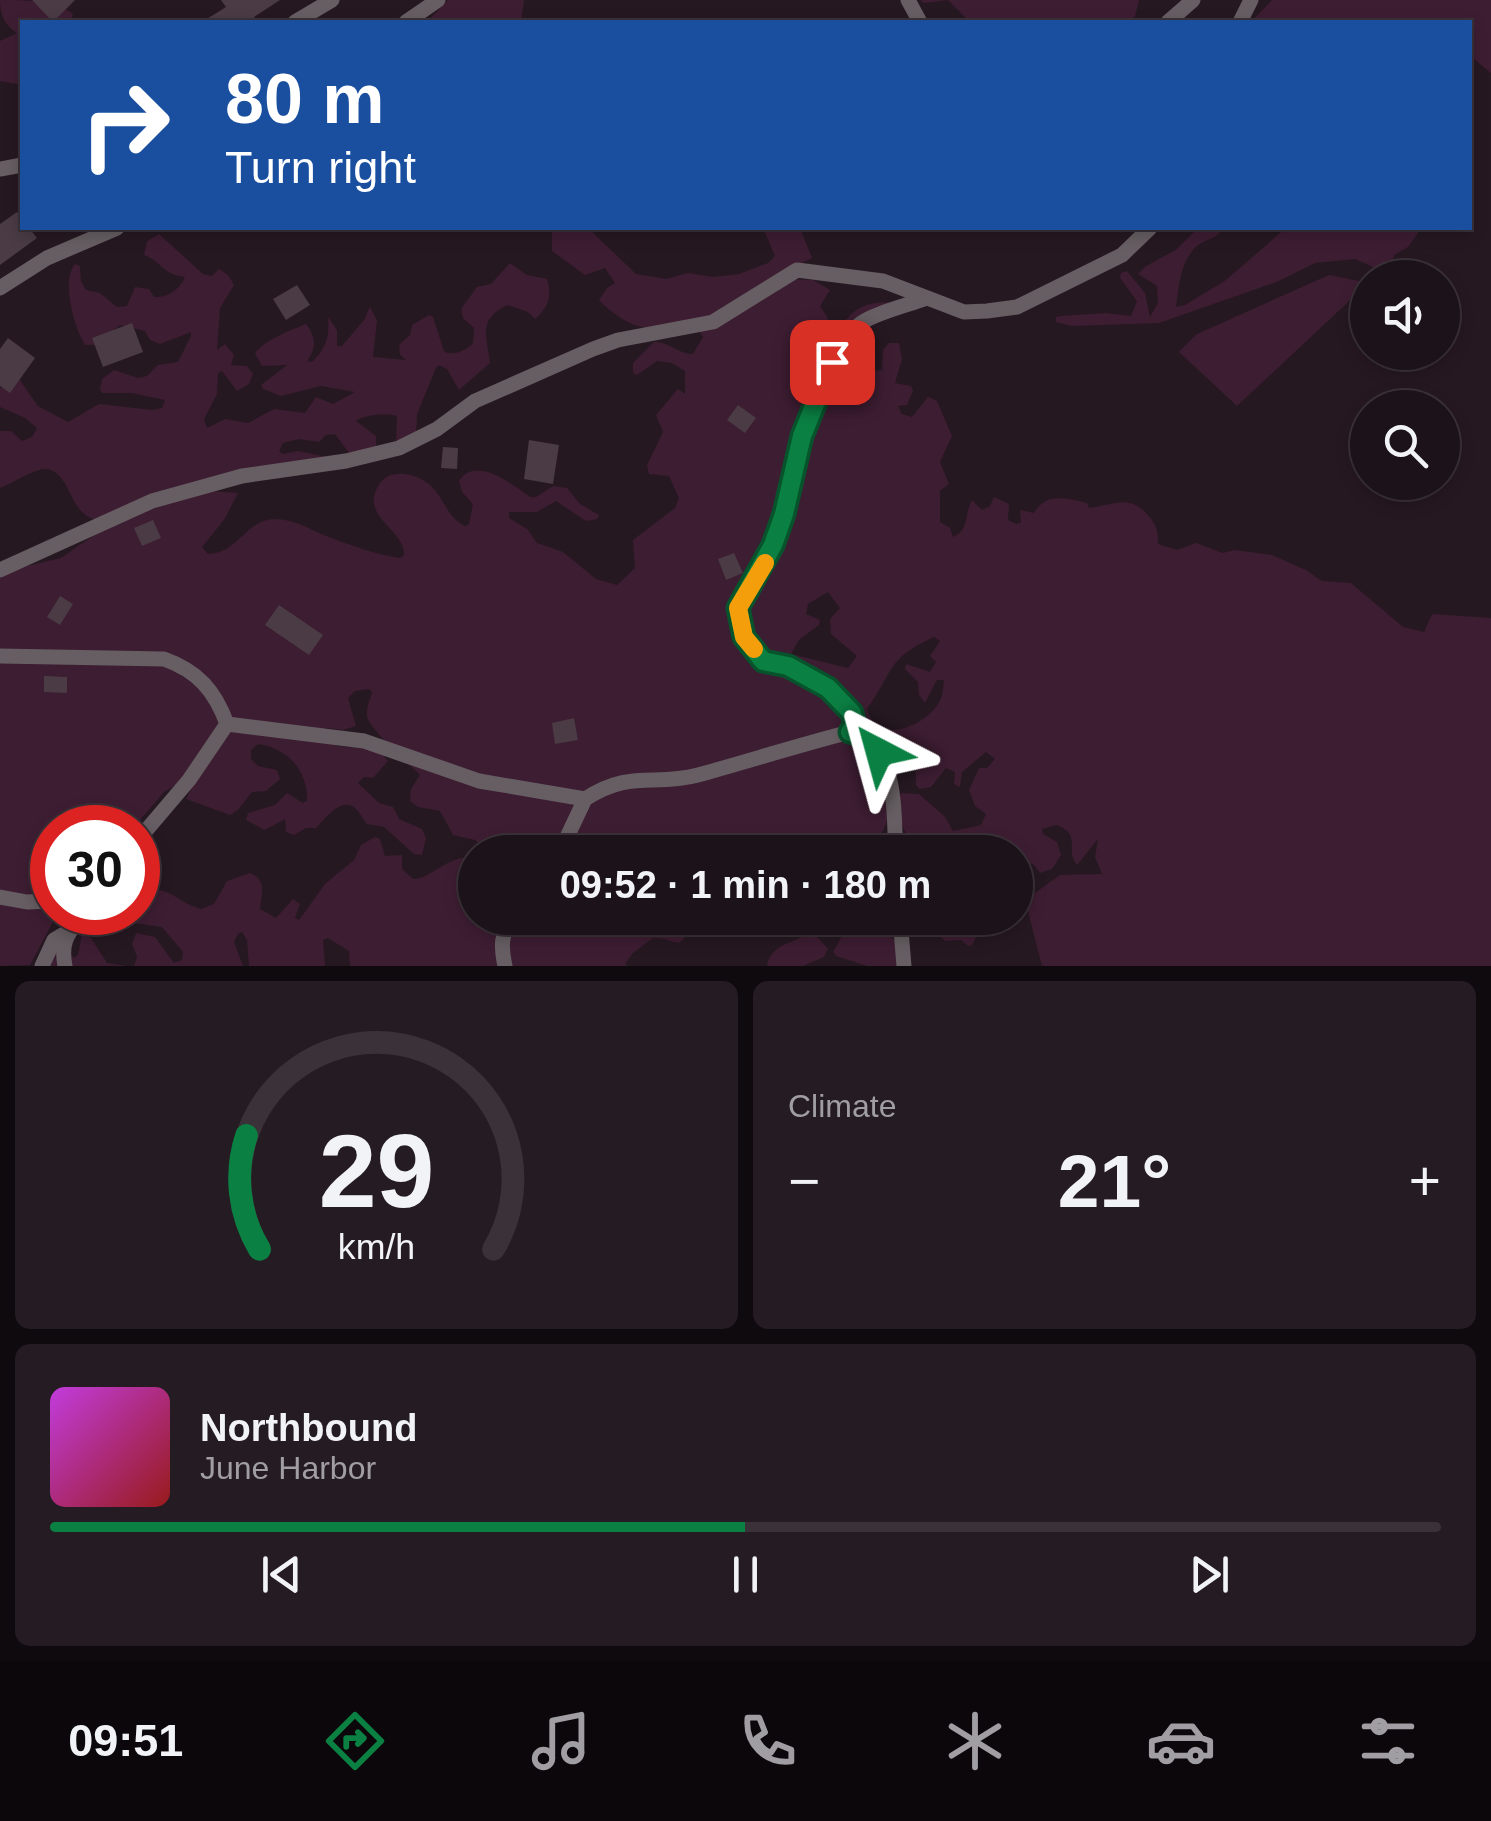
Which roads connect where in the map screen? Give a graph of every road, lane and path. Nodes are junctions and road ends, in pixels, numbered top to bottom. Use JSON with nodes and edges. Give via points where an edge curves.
{"nodes":[{"id":1,"x":332,"y":0,"type":"edge"},
{"id":2,"x":438,"y":0,"type":"edge"},
{"id":3,"x":1194,"y":0,"type":"edge"},
{"id":4,"x":299,"y":20,"type":"edge"},
{"id":5,"x":409,"y":20,"type":"edge"},
{"id":6,"x":1170,"y":20,"type":"edge"},
{"id":7,"x":112,"y":230,"type":"edge"},
{"id":8,"x":1148,"y":230,"type":"edge"},
{"id":9,"x":0,"y":288,"type":"edge"},
{"id":10,"x":924,"y":299,"type":"junction"},
{"id":11,"x":0,"y":570,"type":"edge"},
{"id":12,"x":0,"y":656,"type":"edge"},
{"id":13,"x":226,"y":724,"type":"junction"},
{"id":14,"x":850,"y":732,"type":"junction"},
{"id":15,"x":585,"y":799,"type":"junction"},
{"id":16,"x":160,"y":815,"type":"edge"},
{"id":17,"x":568,"y":835,"type":"edge"},
{"id":18,"x":895,"y":835,"type":"edge"},
{"id":19,"x":0,"y":897,"type":"edge"},
{"id":20,"x":30,"y":902,"type":"edge"},
{"id":21,"x":62,"y":935,"type":"edge"},
{"id":22,"x":66,"y":935,"type":"edge"},
{"id":23,"x":504,"y":935,"type":"edge"},
{"id":24,"x":901,"y":935,"type":"edge"},
{"id":25,"x":42,"y":966,"type":"edge"},
{"id":26,"x":65,"y":966,"type":"edge"},
{"id":27,"x":505,"y":966,"type":"edge"},
{"id":28,"x":904,"y":966,"type":"edge"}],
"edges":[{"from":1,"to":4,"type":"street"},
{"from":2,"to":5,"type":"street"},
{"from":3,"to":6,"type":"street"},
{"from":7,"to":9,"type":"street"},
{"from":8,"to":10,"type":"street","via":[[1122,255],[1017,307],[964,312]]},
{"from":10,"to":11,"type":"street","via":[[883,281],[796,270],[713,322],[592,349],[475,401],[399,448],[242,476],[152,501]]},
{"from":10,"to":14,"type":"street","via":[[860,324],[832,362],[802,436],[773,545],[738,608],[744,637],[763,661],[828,688],[852,713]]},
{"from":12,"to":13,"type":"street","via":[[164,660],[206,685]]},
{"from":13,"to":15,"type":"street","via":[[364,740],[478,781]]},
{"from":13,"to":16,"type":"street"},
{"from":14,"to":15,"type":"street","via":[[694,776],[607,785]]},
{"from":14,"to":18,"type":"street","via":[[879,752],[894,792]]},
{"from":15,"to":17,"type":"street"},
{"from":19,"to":20,"type":"street"},
{"from":21,"to":25,"type":"street"},
{"from":22,"to":26,"type":"street"},
{"from":23,"to":27,"type":"street"},
{"from":24,"to":28,"type":"street"}]}
